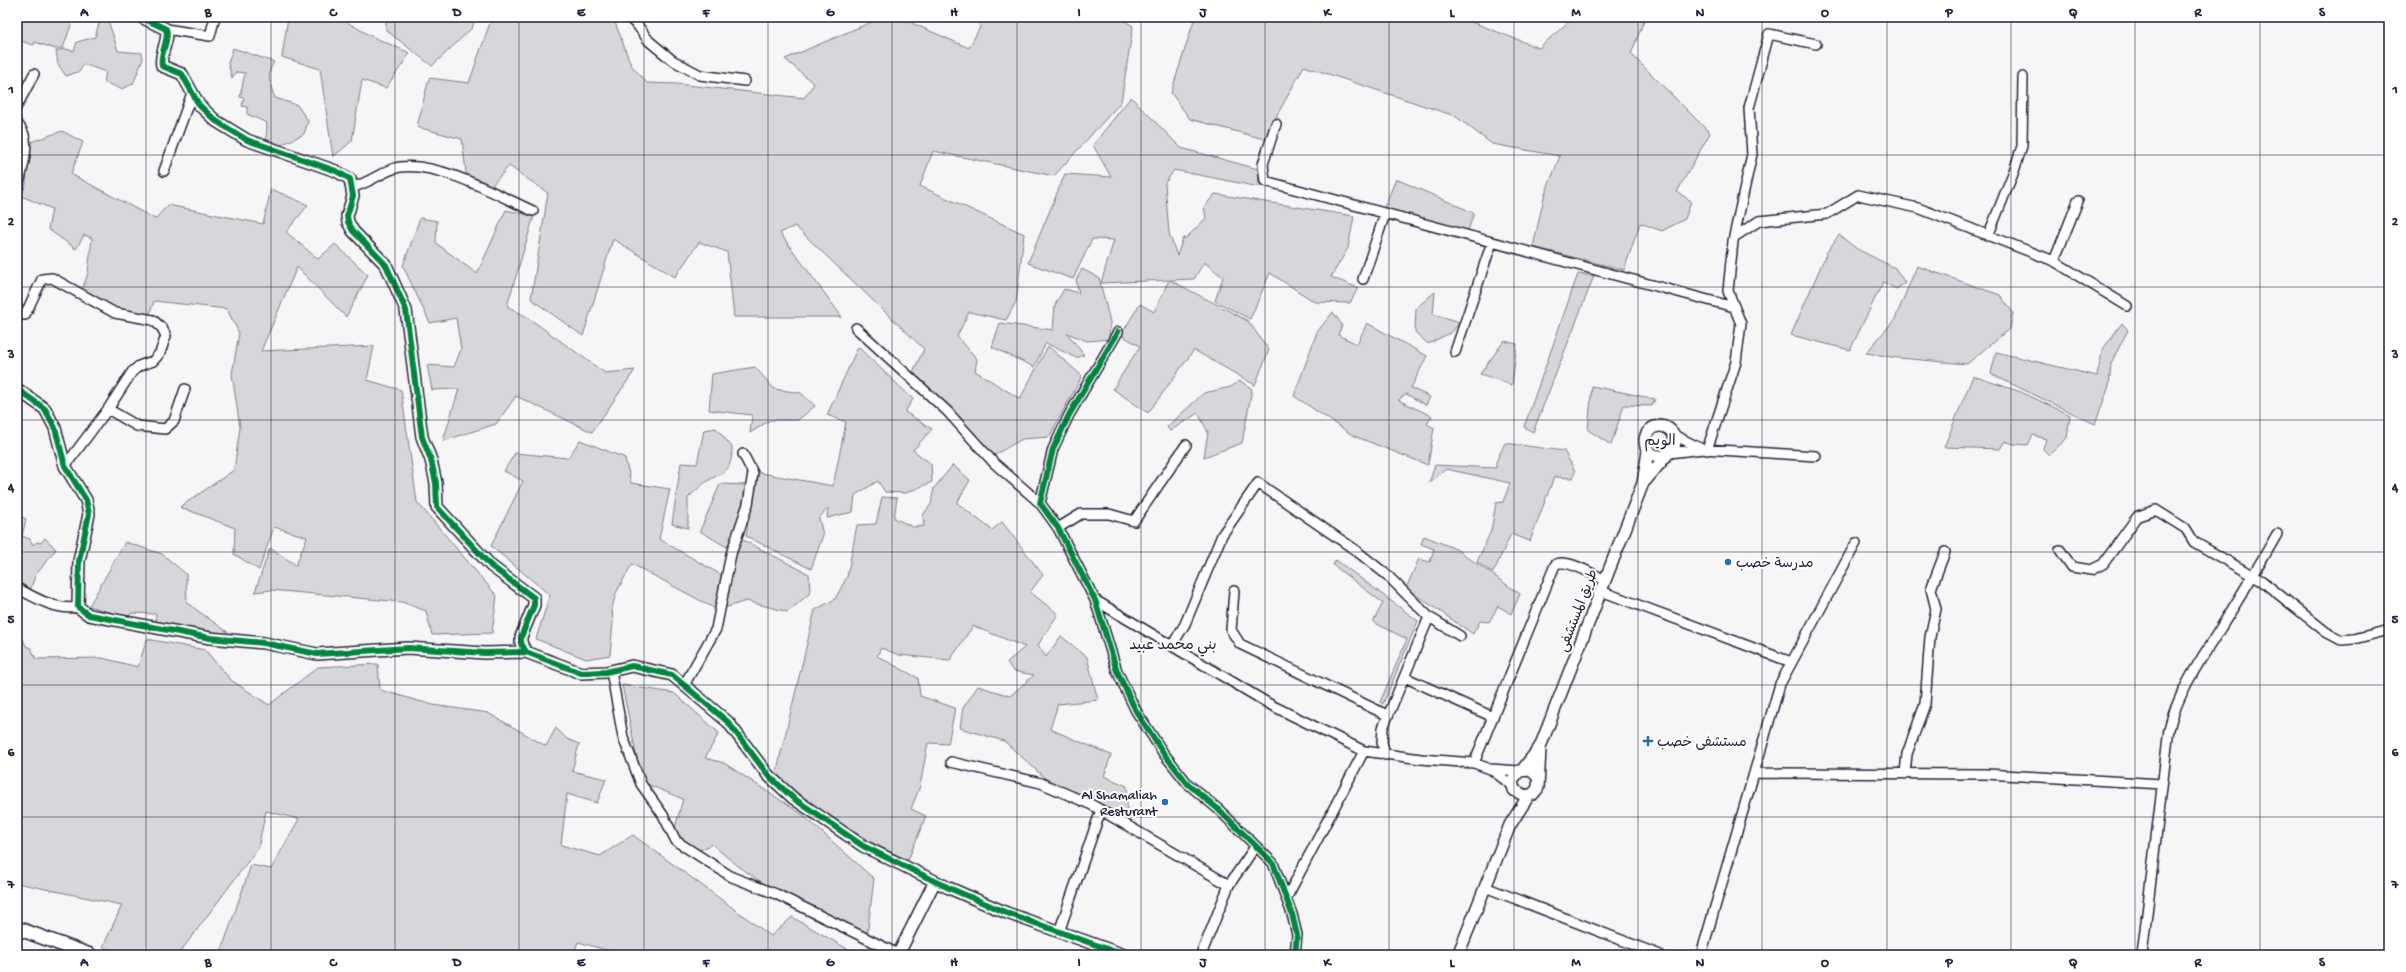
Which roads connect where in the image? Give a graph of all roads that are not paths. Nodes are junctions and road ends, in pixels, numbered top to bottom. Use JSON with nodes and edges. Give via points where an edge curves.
{"nodes":[{"id":1,"x":141,"y":17,"type":"edge"},
{"id":2,"x":215,"y":17,"type":"edge"},
{"id":3,"x":628,"y":17,"type":"edge"},
{"id":4,"x":166,"y":29,"type":"junction"},
{"id":5,"x":1816,"y":44,"type":"dead end"},
{"id":6,"x":34,"y":74,"type":"dead end"},
{"id":7,"x":2023,"y":77,"type":"dead end"},
{"id":8,"x":745,"y":81,"type":"dead end"},
{"id":9,"x":192,"y":93,"type":"junction"},
{"id":10,"x":17,"y":106,"type":"edge"},
{"id":11,"x":1276,"y":124,"type":"dead end"},
{"id":12,"x":17,"y":125,"type":"edge"},
{"id":13,"x":164,"y":171,"type":"dead end"},
{"id":14,"x":17,"y":187,"type":"edge"},
{"id":15,"x":353,"y":187,"type":"junction"},
{"id":16,"x":2078,"y":201,"type":"dead end"},
{"id":17,"x":533,"y":211,"type":"dead end"},
{"id":18,"x":1386,"y":214,"type":"junction"},
{"id":19,"x":1988,"y":236,"type":"junction"},
{"id":20,"x":1734,"y":238,"type":"junction"},
{"id":21,"x":1492,"y":242,"type":"junction"},
{"id":22,"x":2054,"y":261,"type":"junction"},
{"id":23,"x":1363,"y":279,"type":"dead end"},
{"id":24,"x":2128,"y":306,"type":"dead end"},
{"id":25,"x":1734,"y":307,"type":"junction"},
{"id":26,"x":17,"y":314,"type":"edge"},
{"id":27,"x":856,"y":328,"type":"dead end"},
{"id":28,"x":1118,"y":332,"type":"dead end"},
{"id":29,"x":1456,"y":352,"type":"dead end"},
{"id":30,"x":17,"y":389,"type":"edge"},
{"id":31,"x":185,"y":389,"type":"dead end"},
{"id":32,"x":108,"y":410,"type":"junction"},
{"id":33,"x":1674,"y":435,"type":"junction"},
{"id":34,"x":1186,"y":445,"type":"dead end"},
{"id":35,"x":1705,"y":450,"type":"junction"},
{"id":36,"x":1648,"y":451,"type":"junction"},
{"id":37,"x":743,"y":454,"type":"dead end"},
{"id":38,"x":1667,"y":454,"type":"junction"},
{"id":39,"x":1816,"y":456,"type":"dead end"},
{"id":40,"x":65,"y":466,"type":"junction"},
{"id":41,"x":1643,"y":483,"type":"junction"},
{"id":42,"x":1040,"y":503,"type":"junction"},
{"id":43,"x":1058,"y":528,"type":"junction"},
{"id":44,"x":2277,"y":534,"type":"dead end"},
{"id":45,"x":1856,"y":543,"type":"dead end"},
{"id":46,"x":2060,"y":550,"type":"dead end"},
{"id":47,"x":1945,"y":552,"type":"dead end"},
{"id":48,"x":2253,"y":576,"type":"junction"},
{"id":49,"x":1603,"y":585,"type":"junction"},
{"id":50,"x":17,"y":588,"type":"edge"},
{"id":51,"x":1234,"y":591,"type":"dead end"},
{"id":52,"x":1095,"y":600,"type":"junction"},
{"id":53,"x":78,"y":607,"type":"junction"},
{"id":54,"x":1429,"y":617,"type":"junction"},
{"id":55,"x":2389,"y":630,"type":"edge"},
{"id":56,"x":1460,"y":636,"type":"dead end"},
{"id":57,"x":1173,"y":644,"type":"junction"},
{"id":58,"x":526,"y":652,"type":"junction"},
{"id":59,"x":1791,"y":662,"type":"junction"},
{"id":60,"x":612,"y":671,"type":"junction"},
{"id":61,"x":1404,"y":677,"type":"junction"},
{"id":62,"x":684,"y":685,"type":"junction"},
{"id":63,"x":1387,"y":715,"type":"junction"},
{"id":64,"x":1493,"y":717,"type":"junction"},
{"id":65,"x":1540,"y":747,"type":"junction"},
{"id":66,"x":1364,"y":751,"type":"junction"},
{"id":67,"x":1386,"y":755,"type":"junction"},
{"id":68,"x":951,"y":762,"type":"dead end"},
{"id":69,"x":1474,"y":763,"type":"junction"},
{"id":70,"x":1490,"y":769,"type":"junction"},
{"id":71,"x":1521,"y":770,"type":"junction"},
{"id":72,"x":1754,"y":773,"type":"junction"},
{"id":73,"x":1904,"y":773,"type":"junction"},
{"id":74,"x":1537,"y":776,"type":"junction"},
{"id":75,"x":2162,"y":784,"type":"junction"},
{"id":76,"x":1514,"y":788,"type":"junction"},
{"id":77,"x":1529,"y":795,"type":"junction"},
{"id":78,"x":1102,"y":810,"type":"junction"},
{"id":79,"x":1510,"y":825,"type":"junction"},
{"id":80,"x":1255,"y":847,"type":"junction"},
{"id":81,"x":935,"y":881,"type":"junction"},
{"id":82,"x":1229,"y":885,"type":"junction"},
{"id":83,"x":1485,"y":887,"type":"junction"},
{"id":84,"x":1287,"y":897,"type":"junction"},
{"id":85,"x":17,"y":928,"type":"edge"},
{"id":86,"x":1059,"y":932,"type":"junction"},
{"id":87,"x":898,"y":954,"type":"edge"},
{"id":88,"x":90,"y":955,"type":"edge"},
{"id":89,"x":1124,"y":955,"type":"edge"},
{"id":90,"x":1201,"y":955,"type":"edge"},
{"id":91,"x":1295,"y":955,"type":"edge"},
{"id":92,"x":1458,"y":955,"type":"edge"},
{"id":93,"x":1660,"y":955,"type":"edge"},
{"id":94,"x":1701,"y":955,"type":"edge"},
{"id":95,"x":2142,"y":955,"type":"edge"}],
"edges":[{"from":1,"to":4,"type":"street"},
{"from":2,"to":4,"type":"street","via":[[210,36]]},
{"from":3,"to":8,"type":"street","via":[[649,42],[672,60],[700,75]]},
{"from":4,"to":9,"type":"street","via":[[168,33],[161,60],[162,66],[182,74]]},
{"from":5,"to":20,"type":"street","via":[[1769,34],[1749,108],[1752,154]]},
{"from":6,"to":10,"type":"street"},
{"from":7,"to":19,"type":"street","via":[[2022,146]]},
{"from":9,"to":13,"type":"street"},
{"from":9,"to":15,"type":"street","via":[[199,105],[216,121],[247,140],[336,171],[350,179]]},
{"from":11,"to":18,"type":"street","via":[[1263,164],[1265,181]]},
{"from":12,"to":14,"type":"street","via":[[25,150]]},
{"from":15,"to":17,"type":"street","via":[[401,167],[431,169]]},
{"from":15,"to":58,"type":"street","via":[[348,222],[353,231],[386,265],[406,310],[422,437],[436,483],[437,508],[491,566],[534,598],[534,605],[521,637]]},
{"from":16,"to":22,"type":"street"},
{"from":18,"to":21,"type":"street"},
{"from":18,"to":23,"type":"street"},
{"from":19,"to":20,"type":"street","via":[[1918,208],[1858,195],[1827,214],[1759,221]]},
{"from":19,"to":22,"type":"street"},
{"from":20,"to":25,"type":"street","via":[[1728,291]]},
{"from":21,"to":25,"type":"street"},
{"from":21,"to":29,"type":"street"},
{"from":22,"to":24,"type":"street"},
{"from":25,"to":35,"type":"street","via":[[1740,324],[1736,362]]},
{"from":26,"to":32,"type":"street","via":[[25,315],[42,279],[52,278],[116,313],[153,320],[162,328],[166,336],[160,353],[153,361],[139,366],[132,372]]},
{"from":27,"to":42,"type":"street","via":[[947,411],[994,464]]},
{"from":28,"to":42,"type":"street","via":[[1053,449]]},
{"from":30,"to":40,"type":"street","via":[[45,409],[55,428]]},
{"from":31,"to":32,"type":"street","via":[[174,422],[165,429],[137,426]]},
{"from":32,"to":40,"type":"street"},
{"from":33,"to":35,"type":"street"},
{"from":33,"to":36,"type":"street","via":[[1666,427],[1660,426],[1650,430],[1645,440]]},
{"from":33,"to":38,"type":"street","via":[[1674,446]]},
{"from":34,"to":43,"type":"street","via":[[1134,521],[1109,514],[1082,514]]},
{"from":35,"to":38,"type":"street"},
{"from":35,"to":39,"type":"street"},
{"from":36,"to":38,"type":"street","via":[[1657,456]]},
{"from":36,"to":41,"type":"street","name":"طريق المستشفى"},
{"from":37,"to":62,"type":"street","via":[[753,473],[748,504],[731,554],[716,629]]},
{"from":38,"to":41,"type":"street","name":"طريق المستشفى"},
{"from":40,"to":53,"type":"street","via":[[86,500],[89,514],[79,561]]},
{"from":41,"to":49,"type":"street","name":"طريق المستشفى"},
{"from":42,"to":43,"type":"street"},
{"from":43,"to":52,"type":"street"},
{"from":44,"to":48,"type":"street"},
{"from":45,"to":59,"type":"street"},
{"from":46,"to":48,"type":"street","via":[[2072,567],[2091,570],[2103,564],[2138,516],[2156,510],[2186,529],[2194,542]]},
{"from":47,"to":73,"type":"street","via":[[1931,589],[1936,609],[1930,637],[1925,704],[1907,754]]},
{"from":48,"to":55,"type":"street","via":[[2326,632],[2341,640]]},
{"from":48,"to":75,"type":"street","via":[[2178,700],[2169,729]]},
{"from":49,"to":59,"type":"street"},
{"from":49,"to":64,"type":"street","via":[[1570,564],[1559,562],[1554,565]]},
{"from":49,"to":65,"type":"street","name":"طريق المستشفى"},
{"from":50,"to":53,"type":"street","via":[[34,598],[67,609]]},
{"from":51,"to":63,"type":"street","via":[[1231,630],[1240,644]]},
{"from":52,"to":57,"type":"street"},
{"from":52,"to":80,"type":"street","via":[[1117,671],[1136,710],[1164,754],[1188,784]]},
{"from":53,"to":58,"type":"street","via":[[89,615],[210,638],[264,643],[317,654],[408,648],[485,653]]},
{"from":54,"to":56,"type":"street"},
{"from":54,"to":57,"type":"street","via":[[1387,575],[1354,549],[1258,483],[1222,535],[1185,624]]},
{"from":54,"to":61,"type":"street"},
{"from":57,"to":66,"type":"street","via":[[1271,705]]},
{"from":58,"to":60,"type":"street","via":[[581,672]]},
{"from":59,"to":72,"type":"street","via":[[1780,684]]},
{"from":60,"to":62,"type":"street","via":[[632,666],[649,668],[672,675]]},
{"from":60,"to":87,"type":"street","via":[[623,737],[641,784],[663,815],[676,841],[732,877],[776,894]]},
{"from":61,"to":63,"type":"street"},
{"from":61,"to":64,"type":"street"},
{"from":62,"to":81,"type":"street","via":[[728,722],[768,775],[793,798],[863,846]]},
{"from":63,"to":67,"type":"street","via":[[1382,742]]},
{"from":64,"to":69,"type":"street"},
{"from":65,"to":71,"type":"street","name":"طريق المستشفى"},
{"from":65,"to":74,"type":"street","name":"طريق المستشفى"},
{"from":66,"to":67,"type":"street"},
{"from":66,"to":84,"type":"street"},
{"from":67,"to":69,"type":"street"},
{"from":68,"to":78,"type":"street","via":[[1041,783]]},
{"from":69,"to":70,"type":"street"},
{"from":70,"to":71,"type":"street"},
{"from":70,"to":76,"type":"street"},
{"from":71,"to":74,"type":"street","via":[[1531,770]]},
{"from":71,"to":76,"type":"street","via":[[1513,777]]},
{"from":72,"to":73,"type":"street"},
{"from":72,"to":94,"type":"street"},
{"from":73,"to":75,"type":"street","via":[[1986,774]]},
{"from":74,"to":77,"type":"street","via":[[1538,788]]},
{"from":75,"to":95,"type":"street"},
{"from":76,"to":77,"type":"street","via":[[1521,795]]},
{"from":76,"to":79,"type":"street"},
{"from":77,"to":79,"type":"street"},
{"from":78,"to":82,"type":"street"},
{"from":78,"to":86,"type":"street"},
{"from":79,"to":83,"type":"street"},
{"from":80,"to":82,"type":"street"},
{"from":80,"to":84,"type":"street","via":[[1273,863]]},
{"from":81,"to":86,"type":"street","via":[[1007,913]]},
{"from":81,"to":87,"type":"street"},
{"from":82,"to":90,"type":"street"},
{"from":83,"to":92,"type":"street"},
{"from":83,"to":93,"type":"street"},
{"from":84,"to":91,"type":"street","via":[[1297,935]]},
{"from":85,"to":88,"type":"main road"},
{"from":86,"to":89,"type":"street"}]}
